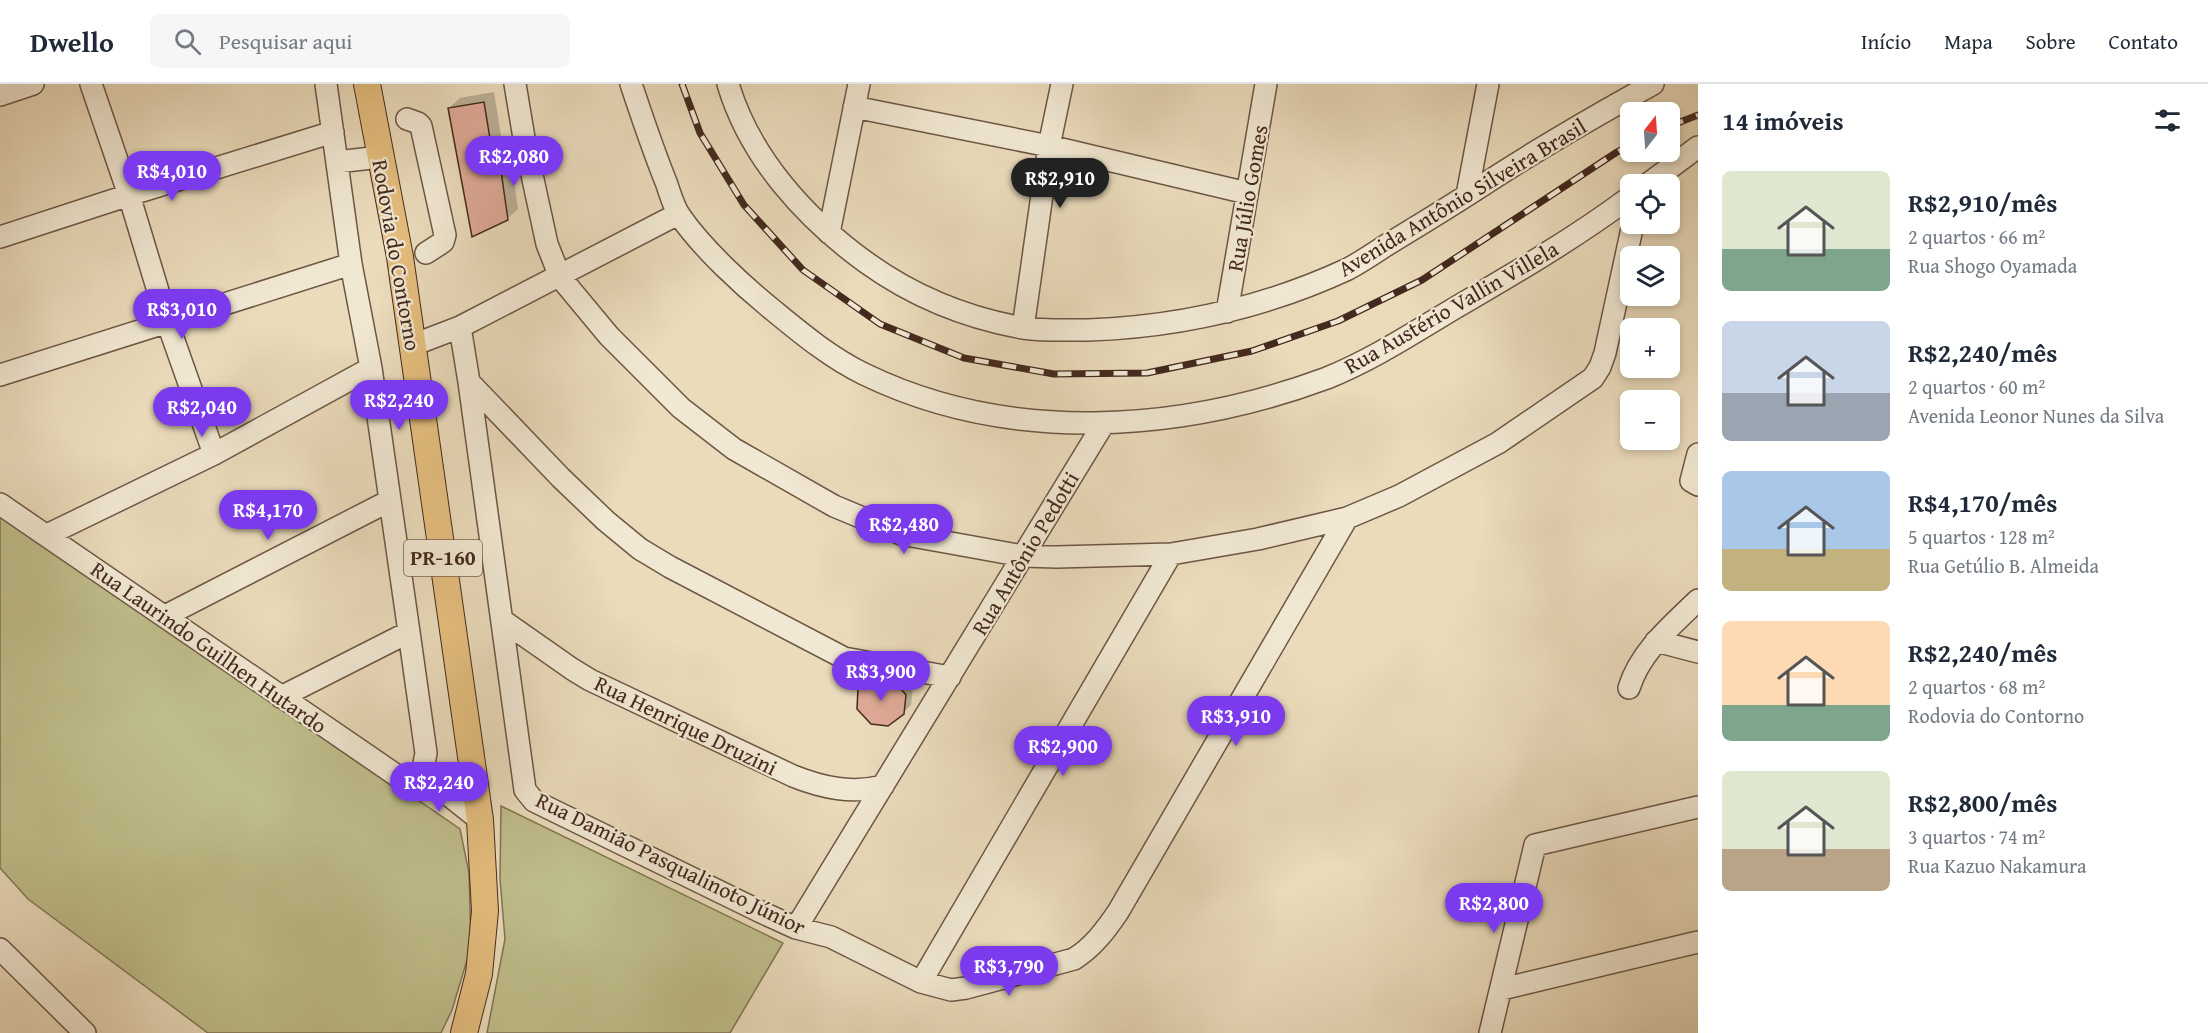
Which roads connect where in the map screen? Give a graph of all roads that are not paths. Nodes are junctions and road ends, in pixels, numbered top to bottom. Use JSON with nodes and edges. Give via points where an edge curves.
{"nodes":[{"id":1,"x":33,"y":84,"type":"edge"},
{"id":2,"x":91,"y":84,"type":"edge"},
{"id":3,"x":326,"y":84,"type":"edge"},
{"id":4,"x":367,"y":84,"type":"edge"},
{"id":5,"x":515,"y":84,"type":"edge"},
{"id":6,"x":631,"y":84,"type":"edge"},
{"id":7,"x":728,"y":84,"type":"edge"},
{"id":8,"x":859,"y":84,"type":"edge"},
{"id":9,"x":1062,"y":84,"type":"edge"},
{"id":10,"x":1266,"y":84,"type":"edge"},
{"id":11,"x":1488,"y":84,"type":"edge"},
{"id":12,"x":1653,"y":84,"type":"edge"},
{"id":13,"x":0,"y":95,"type":"edge"},
{"id":14,"x":854,"y":107,"type":"junction"},
{"id":15,"x":407,"y":119,"type":"dead end"},
{"id":16,"x":333,"y":132,"type":"junction"},
{"id":17,"x":1049,"y":146,"type":"junction"},
{"id":18,"x":1698,"y":147,"type":"edge"},
{"id":19,"x":380,"y":157,"type":"junction"},
{"id":20,"x":337,"y":162,"type":"junction"},
{"id":21,"x":1662,"y":174,"type":"edge"},
{"id":22,"x":1247,"y":193,"type":"junction"},
{"id":23,"x":129,"y":195,"type":"junction"},
{"id":24,"x":1467,"y":195,"type":"junction"},
{"id":25,"x":1620,"y":204,"type":"edge"},
{"id":26,"x":678,"y":214,"type":"junction"},
{"id":27,"x":830,"y":233,"type":"junction"},
{"id":28,"x":1631,"y":234,"type":"edge"},
{"id":29,"x":0,"y":237,"type":"edge"},
{"id":30,"x":426,"y":253,"type":"dead end"},
{"id":31,"x":351,"y":264,"type":"junction"},
{"id":32,"x":560,"y":276,"type":"junction"},
{"id":33,"x":1227,"y":312,"type":"junction"},
{"id":34,"x":168,"y":324,"type":"junction"},
{"id":35,"x":460,"y":327,"type":"junction"},
{"id":36,"x":1023,"y":328,"type":"junction"},
{"id":37,"x":413,"y":345,"type":"junction"},
{"id":38,"x":371,"y":368,"type":"junction"},
{"id":39,"x":0,"y":375,"type":"edge"},
{"id":40,"x":469,"y":382,"type":"junction"},
{"id":41,"x":1104,"y":423,"type":"junction"},
{"id":42,"x":214,"y":454,"type":"junction"},
{"id":43,"x":1698,"y":454,"type":"edge"},
{"id":44,"x":1695,"y":483,"type":"edge"},
{"id":45,"x":389,"y":501,"type":"junction"},
{"id":46,"x":0,"y":504,"type":"edge"},
{"id":47,"x":1347,"y":518,"type":"junction"},
{"id":48,"x":47,"y":535,"type":"junction"},
{"id":49,"x":1171,"y":554,"type":"junction"},
{"id":50,"x":1023,"y":556,"type":"junction"},
{"id":51,"x":1698,"y":600,"type":"edge"},
{"id":52,"x":165,"y":616,"type":"junction"},
{"id":53,"x":502,"y":620,"type":"junction"},
{"id":54,"x":409,"y":632,"type":"junction"},
{"id":55,"x":1656,"y":641,"type":"junction"},
{"id":56,"x":1698,"y":652,"type":"edge"},
{"id":57,"x":950,"y":677,"type":"junction"},
{"id":58,"x":1629,"y":688,"type":"dead end"},
{"id":59,"x":281,"y":697,"type":"junction"},
{"id":60,"x":422,"y":774,"type":"junction"},
{"id":61,"x":883,"y":786,"type":"junction"},
{"id":62,"x":1698,"y":807,"type":"edge"},
{"id":63,"x":480,"y":820,"type":"junction"},
{"id":64,"x":796,"y":928,"type":"junction"},
{"id":65,"x":1698,"y":942,"type":"edge"},
{"id":66,"x":4,"y":960,"type":"edge"},
{"id":67,"x":921,"y":982,"type":"junction"},
{"id":68,"x":1502,"y":989,"type":"junction"},
{"id":69,"x":85,"y":1033,"type":"edge"},
{"id":70,"x":464,"y":1033,"type":"edge"},
{"id":71,"x":1490,"y":1033,"type":"edge"}],
"edges":[{"from":1,"to":13,"type":"street"},
{"from":2,"to":23,"type":"street"},
{"from":3,"to":16,"type":"street"},
{"from":4,"to":19,"type":"main road","name":"Rodovia do Contorno","number":"PR-160"},
{"from":5,"to":32,"type":"street","via":[[542,224]]},
{"from":6,"to":26,"type":"street","name":"Rua Austério Vallin Villela"},
{"from":7,"to":27,"type":"street","name":"Avenida Antônio Silveira Brasil","via":[[747,129],[775,175]]},
{"from":8,"to":14,"type":"street"},
{"from":9,"to":17,"type":"street"},
{"from":10,"to":22,"type":"street","name":"Rua Júlio Gomes"},
{"from":11,"to":24,"type":"street"},
{"from":12,"to":24,"type":"street","name":"Avenida Antônio Silveira Brasil"},
{"from":14,"to":17,"type":"street"},
{"from":14,"to":27,"type":"street"},
{"from":15,"to":30,"type":"street","via":[[421,126],[445,235],[442,242]]},
{"from":16,"to":20,"type":"street"},
{"from":16,"to":23,"type":"street"},
{"from":17,"to":22,"type":"street"},
{"from":17,"to":36,"type":"street"},
{"from":18,"to":21,"type":"street"},
{"from":19,"to":20,"type":"street"},
{"from":19,"to":37,"type":"main road","name":"Rodovia do Contorno","number":"PR-160"},
{"from":20,"to":31,"type":"street"},
{"from":22,"to":33,"type":"street","name":"Rua Júlio Gomes"},
{"from":23,"to":29,"type":"street"},
{"from":23,"to":34,"type":"street"},
{"from":24,"to":33,"type":"street","name":"Avenida Antônio Silveira Brasil","via":[[1349,268]]},
{"from":25,"to":41,"type":"street","name":"Rua Austério Vallin Villela","via":[[1517,272],[1370,359],[1329,377],[1290,391],[1182,415]]},
{"from":26,"to":32,"type":"street"},
{"from":26,"to":41,"type":"street","name":"Rua Austério Vallin Villela","via":[[755,296],[860,372],[941,405],[1039,420]]},
{"from":27,"to":36,"type":"street","name":"Avenida Antônio Silveira Brasil","via":[[881,273],[924,297],[967,314]]},
{"from":28,"to":47,"type":"street","via":[[1605,353],[1593,378],[1498,443],[1399,496]]},
{"from":31,"to":34,"type":"street"},
{"from":31,"to":38,"type":"street"},
{"from":32,"to":35,"type":"street"},
{"from":32,"to":50,"type":"street","via":[[609,336],[681,408],[734,449],[834,506],[886,529],[926,540]]},
{"from":33,"to":36,"type":"street","name":"Avenida Antônio Silveira Brasil","via":[[1116,329]]},
{"from":34,"to":39,"type":"street"},
{"from":34,"to":42,"type":"street"},
{"from":35,"to":37,"type":"street"},
{"from":35,"to":40,"type":"street","name":"Rua Damião Pasqualinoto Júnior"},
{"from":37,"to":63,"type":"main road","name":"Rodovia do Contorno","number":"PR-160"},
{"from":38,"to":42,"type":"street"},
{"from":38,"to":45,"type":"street"},
{"from":40,"to":53,"type":"street","name":"Rua Damião Pasqualinoto Júnior"},
{"from":40,"to":57,"type":"street","via":[[561,478],[640,549],[843,658]]},
{"from":41,"to":50,"type":"street","name":"Rua Antônio Pedotti"},
{"from":42,"to":48,"type":"street"},
{"from":43,"to":44,"type":"street"},
{"from":45,"to":52,"type":"street"},
{"from":45,"to":54,"type":"street"},
{"from":46,"to":48,"type":"street","name":"Rua Laurindo Guilhen Hutardo"},
{"from":47,"to":49,"type":"street"},
{"from":47,"to":67,"type":"street","name":"Rua Damião Pasqualinoto Júnior","via":[[1118,912],[1088,950],[1059,964],[966,988],[951,990]]},
{"from":48,"to":52,"type":"street","name":"Rua Laurindo Guilhen Hutardo"},
{"from":49,"to":50,"type":"street"},
{"from":49,"to":67,"type":"street"},
{"from":50,"to":57,"type":"street","name":"Rua Antônio Pedotti"},
{"from":51,"to":55,"type":"street"},
{"from":52,"to":59,"type":"street","name":"Rua Laurindo Guilhen Hutardo"},
{"from":53,"to":61,"type":"street","name":"Rua Henrique Druzini","via":[[590,680],[793,776],[833,789],[867,790]]},
{"from":53,"to":64,"type":"street","name":"Rua Damião Pasqualinoto Júnior","via":[[525,790],[534,801]]},
{"from":54,"to":59,"type":"street"},
{"from":54,"to":60,"type":"street","via":[[426,753]]},
{"from":55,"to":56,"type":"street"},
{"from":55,"to":58,"type":"street","via":[[1634,672]]},
{"from":57,"to":61,"type":"street","name":"Rua Antônio Pedotti"},
{"from":59,"to":60,"type":"street","name":"Rua Laurindo Guilhen Hutardo","via":[[396,775],[409,779]]},
{"from":60,"to":63,"type":"street"},
{"from":61,"to":64,"type":"street","name":"Rua Antônio Pedotti"},
{"from":62,"to":68,"type":"street","via":[[1535,845]]},
{"from":63,"to":70,"type":"main road","name":"Rodovia do Contorno","number":"PR-160","via":[[485,911],[479,974]]},
{"from":64,"to":67,"type":"street","name":"Rua Damião Pasqualinoto Júnior","via":[[831,937]]},
{"from":65,"to":68,"type":"street"},
{"from":66,"to":69,"type":"street"},
{"from":68,"to":71,"type":"street"}]}
